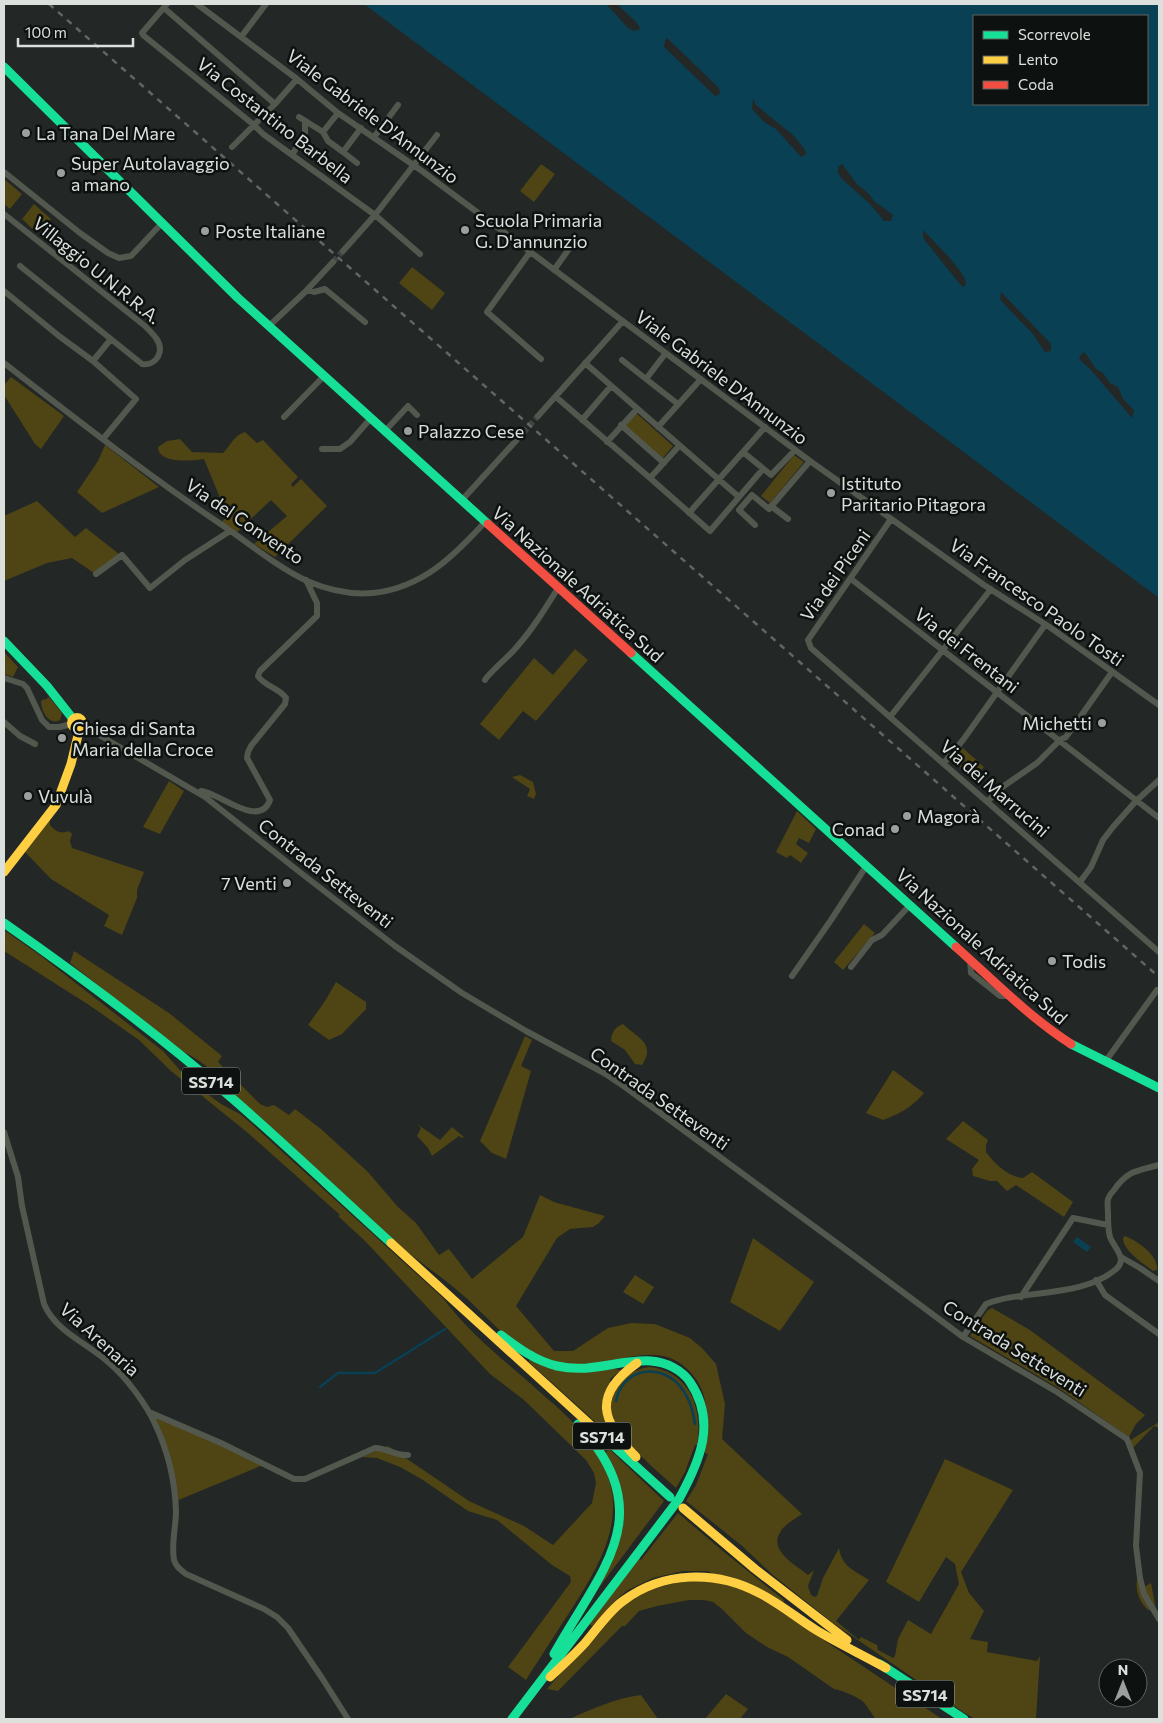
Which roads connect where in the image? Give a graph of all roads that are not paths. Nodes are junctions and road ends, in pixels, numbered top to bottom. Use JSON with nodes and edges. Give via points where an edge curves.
{"nodes":[{"id":1,"x":197,"y":4,"type":"edge"},
{"id":2,"x":266,"y":4,"type":"edge"},
{"id":3,"x":165,"y":6,"type":"edge"},
{"id":4,"x":241,"y":37,"type":"junction"},
{"id":5,"x":4,"y":67,"type":"edge"},
{"id":6,"x":297,"y":79,"type":"junction"},
{"id":7,"x":274,"y":104,"type":"junction"},
{"id":8,"x":398,"y":105,"type":"dead end"},
{"id":9,"x":338,"y":113,"type":"junction"},
{"id":10,"x":254,"y":125,"type":"junction"},
{"id":11,"x":361,"y":128,"type":"junction"},
{"id":12,"x":323,"y":132,"type":"junction"},
{"id":13,"x":437,"y":135,"type":"dead end"},
{"id":14,"x":374,"y":137,"type":"junction"},
{"id":15,"x":232,"y":147,"type":"dead end"},
{"id":16,"x":343,"y":152,"type":"junction"},
{"id":17,"x":292,"y":155,"type":"junction"},
{"id":18,"x":357,"y":163,"type":"dead end"},
{"id":19,"x":414,"y":165,"type":"junction"},
{"id":20,"x":4,"y":172,"type":"edge"},
{"id":21,"x":4,"y":214,"type":"edge"},
{"id":22,"x":375,"y":215,"type":"junction"},
{"id":23,"x":162,"y":223,"type":"junction"},
{"id":24,"x":571,"y":246,"type":"dead end"},
{"id":25,"x":343,"y":251,"type":"tunnel mouth"},
{"id":26,"x":530,"y":252,"type":"junction"},
{"id":27,"x":420,"y":254,"type":"dead end"},
{"id":28,"x":333,"y":262,"type":"tunnel mouth"},
{"id":29,"x":20,"y":266,"type":"dead end"},
{"id":30,"x":554,"y":270,"type":"junction"},
{"id":31,"x":308,"y":290,"type":"junction"},
{"id":32,"x":4,"y":291,"type":"edge"},
{"id":33,"x":623,"y":321,"type":"junction"},
{"id":34,"x":365,"y":322,"type":"dead end"},
{"id":35,"x":269,"y":326,"type":"junction"},
{"id":36,"x":111,"y":339,"type":"junction"},
{"id":37,"x":665,"y":354,"type":"junction"},
{"id":38,"x":542,"y":359,"type":"dead end"},
{"id":39,"x":622,"y":360,"type":"dead end"},
{"id":40,"x":93,"y":361,"type":"junction"},
{"id":41,"x":4,"y":362,"type":"edge"},
{"id":42,"x":585,"y":363,"type":"junction"},
{"id":43,"x":324,"y":376,"type":"junction"},
{"id":44,"x":646,"y":379,"type":"junction"},
{"id":45,"x":700,"y":379,"type":"junction"},
{"id":46,"x":612,"y":386,"type":"junction"},
{"id":47,"x":556,"y":397,"type":"junction"},
{"id":48,"x":678,"y":404,"type":"junction"},
{"id":49,"x":637,"y":408,"type":"junction"},
{"id":50,"x":417,"y":415,"type":"dead end"},
{"id":51,"x":538,"y":416,"type":"tunnel mouth"},
{"id":52,"x":284,"y":417,"type":"dead end"},
{"id":53,"x":371,"y":418,"type":"junction"},
{"id":54,"x":582,"y":420,"type":"junction"},
{"id":55,"x":621,"y":425,"type":"junction"},
{"id":56,"x":765,"y":426,"type":"junction"},
{"id":57,"x":658,"y":427,"type":"junction"},
{"id":58,"x":385,"y":431,"type":"junction"},
{"id":59,"x":523,"y":433,"type":"tunnel mouth"},
{"id":60,"x":103,"y":438,"type":"junction"},
{"id":61,"x":607,"y":442,"type":"junction"},
{"id":62,"x":680,"y":446,"type":"junction"},
{"id":63,"x":322,"y":449,"type":"dead end"},
{"id":64,"x":795,"y":450,"type":"junction"},
{"id":65,"x":743,"y":452,"type":"junction"},
{"id":66,"x":810,"y":461,"type":"junction"},
{"id":67,"x":664,"y":463,"type":"junction"},
{"id":68,"x":763,"y":469,"type":"junction"},
{"id":69,"x":650,"y":478,"type":"junction"},
{"id":70,"x":720,"y":479,"type":"junction"},
{"id":71,"x":739,"y":497,"type":"junction"},
{"id":72,"x":462,"y":500,"type":"junction"},
{"id":73,"x":771,"y":506,"type":"junction"},
{"id":74,"x":690,"y":513,"type":"junction"},
{"id":75,"x":788,"y":519,"type":"dead end"},
{"id":76,"x":891,"y":520,"type":"junction"},
{"id":77,"x":485,"y":522,"type":"junction"},
{"id":78,"x":898,"y":524,"type":"joint"},
{"id":79,"x":755,"y":525,"type":"dead end"},
{"id":80,"x":230,"y":531,"type":"junction"},
{"id":81,"x":96,"y":574,"type":"dead end"},
{"id":82,"x":851,"y":579,"type":"junction"},
{"id":83,"x":306,"y":580,"type":"junction"},
{"id":84,"x":558,"y":588,"type":"junction"},
{"id":85,"x":990,"y":589,"type":"junction"},
{"id":86,"x":1045,"y":625,"type":"junction"},
{"id":87,"x":4,"y":641,"type":"edge"},
{"id":88,"x":810,"y":648,"type":"joint"},
{"id":89,"x":943,"y":649,"type":"junction"},
{"id":90,"x":1112,"y":672,"type":"junction"},
{"id":91,"x":4,"y":678,"type":"edge"},
{"id":92,"x":485,"y":680,"type":"dead end"},
{"id":93,"x":996,"y":692,"type":"junction"},
{"id":94,"x":1159,"y":705,"type":"edge"},
{"id":95,"x":890,"y":717,"type":"junction"},
{"id":96,"x":4,"y":722,"type":"edge"},
{"id":97,"x":77,"y":724,"type":"junction"},
{"id":98,"x":1060,"y":740,"type":"junction"},
{"id":99,"x":35,"y":744,"type":"dead end"},
{"id":100,"x":944,"y":763,"type":"junction"},
{"id":101,"x":1159,"y":780,"type":"edge"},
{"id":102,"x":194,"y":790,"type":"junction"},
{"id":103,"x":988,"y":801,"type":"junction"},
{"id":104,"x":1136,"y":801,"type":"junction"},
{"id":105,"x":1159,"y":818,"type":"edge"},
{"id":106,"x":866,"y":865,"type":"junction"},
{"id":107,"x":4,"y":872,"type":"edge"},
{"id":108,"x":1080,"y":882,"type":"junction"},
{"id":109,"x":910,"y":905,"type":"junction"},
{"id":110,"x":4,"y":922,"type":"edge"},
{"id":111,"x":1159,"y":952,"type":"edge"},
{"id":112,"x":851,"y":967,"type":"dead end"},
{"id":113,"x":792,"y":976,"type":"dead end"},
{"id":114,"x":1157,"y":990,"type":"dead end"},
{"id":115,"x":1105,"y":1062,"type":"junction"},
{"id":116,"x":1159,"y":1088,"type":"edge"},
{"id":117,"x":4,"y":1132,"type":"edge"},
{"id":118,"x":1159,"y":1165,"type":"edge"},
{"id":119,"x":1108,"y":1225,"type":"junction"},
{"id":120,"x":1121,"y":1257,"type":"junction"},
{"id":121,"x":1096,"y":1280,"type":"junction"},
{"id":122,"x":1159,"y":1281,"type":"edge"},
{"id":123,"x":1021,"y":1297,"type":"junction"},
{"id":124,"x":466,"y":1312,"type":"junction"},
{"id":125,"x":1159,"y":1334,"type":"edge"},
{"id":126,"x":963,"y":1337,"type":"junction"},
{"id":127,"x":639,"y":1362,"type":"junction"},
{"id":128,"x":535,"y":1375,"type":"junction"},
{"id":129,"x":149,"y":1412,"type":"junction"},
{"id":130,"x":408,"y":1455,"type":"dead end"},
{"id":131,"x":683,"y":1508,"type":"dead end"},
{"id":132,"x":1159,"y":1619,"type":"edge"},
{"id":133,"x":886,"y":1668,"type":"junction"},
{"id":134,"x":540,"y":1682,"type":"junction"},
{"id":135,"x":528,"y":1697,"type":"junction"},
{"id":136,"x":348,"y":1719,"type":"edge"},
{"id":137,"x":512,"y":1719,"type":"edge"},
{"id":138,"x":964,"y":1719,"type":"edge"}],
"edges":[{"from":1,"to":4,"type":"street","name":"Viale Gabriele D'Annunzio"},
{"from":2,"to":4,"type":"street"},
{"from":3,"to":7,"type":"street"},
{"from":3,"to":10,"type":"street","name":"Via Costantino Barbella","via":[[143,35]]},
{"from":4,"to":6,"type":"street","name":"Viale Gabriele D'Annunzio"},
{"from":5,"to":23,"type":"main road","name":"Via Nazionale Adriatica Sud"},
{"from":6,"to":7,"type":"street"},
{"from":6,"to":9,"type":"street","name":"Viale Gabriele D'Annunzio"},
{"from":7,"to":10,"type":"street"},
{"from":8,"to":14,"type":"street"},
{"from":9,"to":11,"type":"street","name":"Viale Gabriele D'Annunzio"},
{"from":9,"to":12,"type":"street"},
{"from":10,"to":15,"type":"street"},
{"from":10,"to":17,"type":"street","name":"Via Costantino Barbella"},
{"from":11,"to":14,"type":"street","name":"Viale Gabriele D'Annunzio"},
{"from":11,"to":16,"type":"street"},
{"from":12,"to":16,"type":"street","via":[[328,141]]},
{"from":12,"to":17,"type":"street","via":[[302,119],[306,134]]},
{"from":13,"to":19,"type":"street"},
{"from":14,"to":19,"type":"street","name":"Viale Gabriele D'Annunzio"},
{"from":16,"to":18,"type":"street"},
{"from":17,"to":22,"type":"street","name":"Via Costantino Barbella"},
{"from":19,"to":22,"type":"street"},
{"from":19,"to":26,"type":"street","name":"Viale Gabriele D'Annunzio"},
{"from":20,"to":23,"type":"street","via":[[108,254],[119,258],[131,256]]},
{"from":21,"to":36,"type":"street","name":"Villaggio U.N.R.R.A.","via":[[145,326],[157,339],[159,354],[152,363],[142,364]]},
{"from":22,"to":25,"type":"street"},
{"from":22,"to":27,"type":"street","name":"Via Costantino Barbella"},
{"from":23,"to":35,"type":"main road","name":"Via Nazionale Adriatica Sud"},
{"from":24,"to":30,"type":"street"},
{"from":26,"to":30,"type":"street","name":"Viale Gabriele D'Annunzio"},
{"from":26,"to":38,"type":"street","via":[[487,312]]},
{"from":28,"to":31,"type":"street"},
{"from":29,"to":36,"type":"street","name":"Villaggio U.N.R.R.A."},
{"from":30,"to":33,"type":"street","name":"Viale Gabriele D'Annunzio"},
{"from":31,"to":34,"type":"street","via":[[325,289]]},
{"from":31,"to":35,"type":"street"},
{"from":32,"to":40,"type":"street"},
{"from":33,"to":37,"type":"street","name":"Viale Gabriele D'Annunzio"},
{"from":33,"to":42,"type":"street"},
{"from":35,"to":43,"type":"main road","name":"Via Nazionale Adriatica Sud"},
{"from":36,"to":40,"type":"street"},
{"from":37,"to":44,"type":"street"},
{"from":37,"to":45,"type":"street","name":"Viale Gabriele D'Annunzio"},
{"from":39,"to":44,"type":"street"},
{"from":40,"to":60,"type":"street","via":[[136,399]]},
{"from":41,"to":60,"type":"street","name":"Via del Convento"},
{"from":42,"to":46,"type":"street"},
{"from":42,"to":47,"type":"street"},
{"from":43,"to":52,"type":"street"},
{"from":43,"to":53,"type":"main road","name":"Via Nazionale Adriatica Sud"},
{"from":44,"to":48,"type":"street"},
{"from":45,"to":48,"type":"street"},
{"from":45,"to":56,"type":"street","name":"Viale Gabriele D'Annunzio"},
{"from":46,"to":49,"type":"street"},
{"from":46,"to":54,"type":"street"},
{"from":47,"to":51,"type":"street"},
{"from":47,"to":54,"type":"street"},
{"from":48,"to":57,"type":"street"},
{"from":49,"to":55,"type":"street"},
{"from":49,"to":57,"type":"street"},
{"from":50,"to":58,"type":"street","via":[[408,406]]},
{"from":53,"to":58,"type":"main road","name":"Via Nazionale Adriatica Sud"},
{"from":53,"to":63,"type":"street","via":[[340,449]]},
{"from":54,"to":61,"type":"street"},
{"from":55,"to":61,"type":"street"},
{"from":55,"to":67,"type":"street"},
{"from":56,"to":64,"type":"street","name":"Viale Gabriele D'Annunzio"},
{"from":56,"to":65,"type":"street"},
{"from":57,"to":62,"type":"street"},
{"from":58,"to":72,"type":"main road","name":"Via Nazionale Adriatica Sud"},
{"from":59,"to":72,"type":"street"},
{"from":60,"to":80,"type":"street","name":"Via del Convento"},
{"from":61,"to":69,"type":"street"},
{"from":62,"to":67,"type":"street"},
{"from":62,"to":70,"type":"street"},
{"from":64,"to":66,"type":"street","name":"Viale Gabriele D'Annunzio"},
{"from":64,"to":68,"type":"street","via":[[772,475]]},
{"from":65,"to":68,"type":"street"},
{"from":65,"to":70,"type":"street"},
{"from":66,"to":73,"type":"street"},
{"from":66,"to":76,"type":"street","name":"Viale Gabriele D'Annunzio"},
{"from":67,"to":69,"type":"street"},
{"from":68,"to":71,"type":"street"},
{"from":69,"to":74,"type":"street"},
{"from":70,"to":71,"type":"street"},
{"from":70,"to":74,"type":"street"},
{"from":71,"to":74,"type":"street","via":[[710,531]]},
{"from":72,"to":77,"type":"main road","name":"Via Nazionale Adriatica Sud"},
{"from":73,"to":75,"type":"street"},
{"from":73,"to":79,"type":"street","via":[[769,509],[752,495],[739,510]]},
{"from":76,"to":78,"type":"street","name":"Viale Gabriele D'Annunzio"},
{"from":76,"to":82,"type":"street","name":"Via dei Piceni"},
{"from":77,"to":83,"type":"street","name":"Via del Convento","via":[[443,562],[409,585],[373,593],[355,593]]},
{"from":77,"to":84,"type":"main road","name":"Via Nazionale Adriatica Sud"},
{"from":78,"to":85,"type":"street","name":"Via Francesco Paolo Tosti"},
{"from":80,"to":81,"type":"street","via":[[150,588],[122,555]]},
{"from":80,"to":83,"type":"street","name":"Via del Convento"},
{"from":82,"to":88,"type":"street","name":"Via dei Piceni","via":[[808,640]]},
{"from":82,"to":89,"type":"street","name":"Via dei Frentani"},
{"from":83,"to":102,"type":"street","via":[[317,603],[317,616],[258,676],[286,698],[248,752],[270,800],[268,805],[253,811],[242,809],[214,795]]},
{"from":84,"to":92,"type":"street","via":[[515,650]]},
{"from":84,"to":106,"type":"main road","name":"Via Nazionale Adriatica Sud"},
{"from":85,"to":86,"type":"street","name":"Via Francesco Paolo Tosti"},
{"from":85,"to":89,"type":"street"},
{"from":86,"to":90,"type":"street","name":"Via Francesco Paolo Tosti"},
{"from":86,"to":93,"type":"street"},
{"from":87,"to":97,"type":"main road","via":[[48,686]]},
{"from":88,"to":95,"type":"street","name":"Via dei Marrucini"},
{"from":89,"to":93,"type":"street","name":"Via dei Frentani"},
{"from":89,"to":95,"type":"street"},
{"from":90,"to":94,"type":"street","name":"Via Francesco Paolo Tosti"},
{"from":90,"to":98,"type":"street","via":[[1066,737]]},
{"from":91,"to":97,"type":"street","via":[[27,688],[48,727]]},
{"from":93,"to":98,"type":"street","name":"Via dei Frentani"},
{"from":93,"to":100,"type":"street"},
{"from":95,"to":100,"type":"street","name":"Via dei Marrucini"},
{"from":96,"to":99,"type":"street"},
{"from":97,"to":102,"type":"street","name":"Contrada Setteventi"},
{"from":97,"to":107,"type":"main road","via":[[72,761],[56,805]]},
{"from":98,"to":103,"type":"street","via":[[1037,763]]},
{"from":98,"to":104,"type":"street","name":"Via dei Frentani"},
{"from":100,"to":103,"type":"street","name":"Via dei Marrucini"},
{"from":101,"to":104,"type":"street"},
{"from":102,"to":126,"type":"street","name":"Contrada Setteventi","via":[[395,946],[462,993],[624,1087]]},
{"from":103,"to":108,"type":"street","name":"Via dei Marrucini"},
{"from":104,"to":105,"type":"street","name":"Via dei Frentani"},
{"from":104,"to":108,"type":"street","via":[[1103,840]]},
{"from":106,"to":109,"type":"main road","name":"Via Nazionale Adriatica Sud"},
{"from":106,"to":113,"type":"street"},
{"from":108,"to":111,"type":"street","name":"Via dei Marrucini"},
{"from":109,"to":112,"type":"street","via":[[882,935],[872,940]]},
{"from":109,"to":115,"type":"main road","name":"Via Nazionale Adriatica Sud","via":[[1051,1031]]},
{"from":110,"to":124,"type":"main road","number":"SS714","via":[[194,1067]]},
{"from":114,"to":115,"type":"street"},
{"from":115,"to":116,"type":"main road","name":"Via Nazionale Adriatica Sud"},
{"from":117,"to":129,"type":"street","name":"Via Arenaria","via":[[18,1176],[22,1206],[49,1316],[109,1362]]},
{"from":118,"to":119,"type":"street","via":[[1130,1173],[1121,1180],[1108,1198]]},
{"from":119,"to":120,"type":"street"},
{"from":119,"to":123,"type":"street","via":[[1073,1218]]},
{"from":120,"to":121,"type":"street","via":[[1114,1271]]},
{"from":120,"to":122,"type":"street"},
{"from":121,"to":123,"type":"street","via":[[1069,1289]]},
{"from":121,"to":125,"type":"street","via":[[1105,1295]]},
{"from":123,"to":126,"type":"street","via":[[986,1304]]},
{"from":124,"to":127,"type":"main road","via":[[528,1354],[548,1363],[580,1368]]},
{"from":124,"to":128,"type":"main road","number":"SS714"},
{"from":126,"to":132,"type":"street","name":"Contrada Setteventi","via":[[1057,1392],[1128,1441],[1140,1473],[1136,1546],[1140,1578],[1144,1594]]},
{"from":127,"to":128,"type":"main road","number":"SS714","via":[[622,1373],[611,1386],[608,1418],[621,1442],[668,1487],[670,1497]]},
{"from":127,"to":134,"type":"main road","via":[[652,1361],[673,1367],[693,1386],[704,1413],[701,1452],[679,1499]]},
{"from":128,"to":134,"type":"main road","via":[[603,1453],[618,1492],[619,1516],[608,1563]]},
{"from":129,"to":130,"type":"street","via":[[294,1478],[305,1479],[374,1448]]},
{"from":129,"to":136,"type":"street","name":"Via Arenaria","via":[[171,1472],[176,1512],[174,1552],[179,1569],[277,1617],[288,1628]]},
{"from":131,"to":133,"type":"main road","number":"SS714","via":[[789,1597]]},
{"from":133,"to":135,"type":"main road","via":[[754,1590],[719,1578],[685,1576],[648,1586],[623,1601],[572,1658]]},
{"from":133,"to":138,"type":"main road","number":"SS714"},
{"from":134,"to":135,"type":"main road"},
{"from":135,"to":137,"type":"main road"}]}
